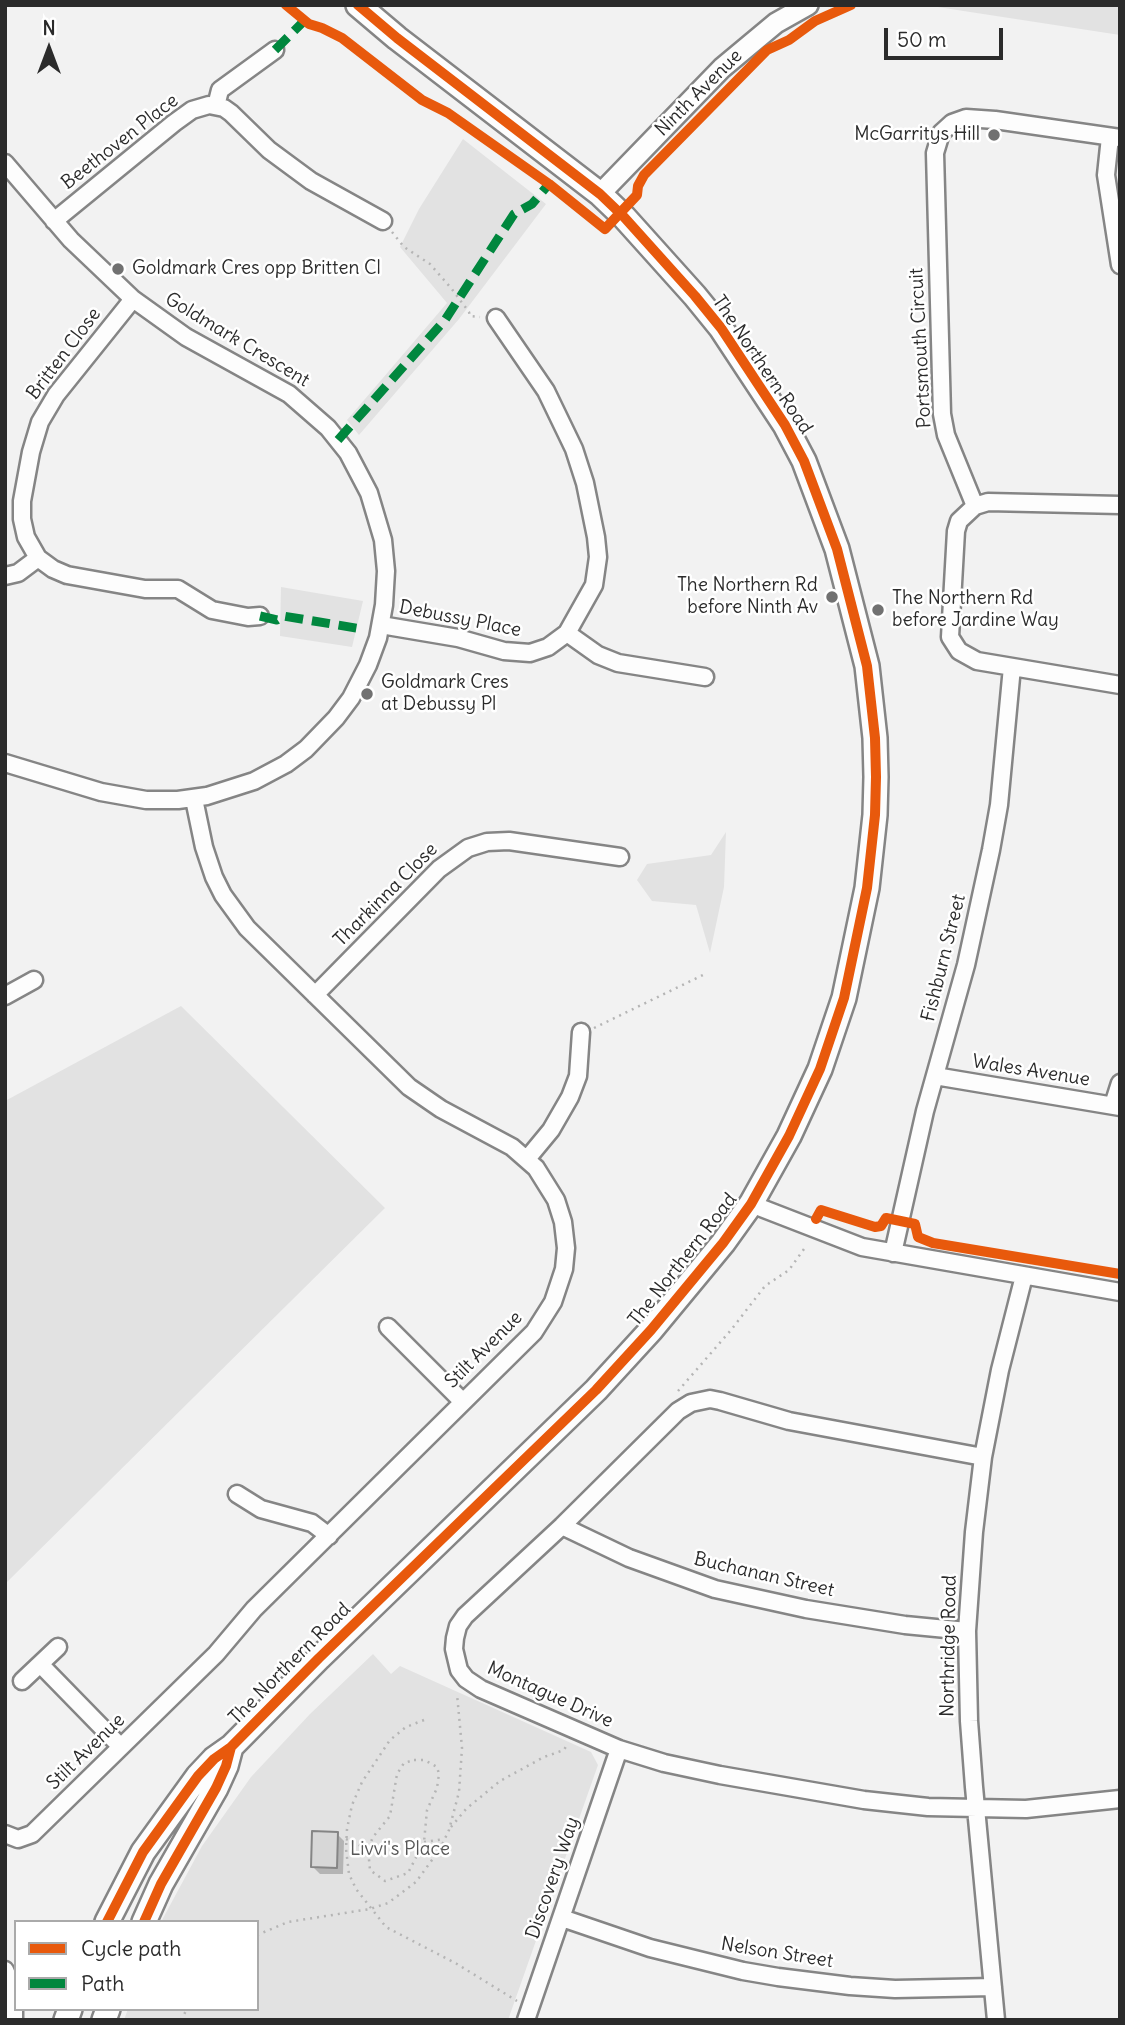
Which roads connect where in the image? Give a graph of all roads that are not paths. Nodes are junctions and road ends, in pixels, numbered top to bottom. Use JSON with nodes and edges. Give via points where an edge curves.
{"nodes":[{"id":1,"x":358,"y":5,"type":"edge"},
{"id":2,"x":808,"y":5,"type":"edge"},
{"id":3,"x":275,"y":50,"type":"dead end"},
{"id":4,"x":216,"y":106,"type":"junction"},
{"id":5,"x":1115,"y":137,"type":"edge"},
{"id":6,"x":5,"y":163,"type":"edge"},
{"id":7,"x":600,"y":194,"type":"junction"},
{"id":8,"x":54,"y":221,"type":"junction"},
{"id":9,"x":383,"y":221,"type":"road end"},
{"id":10,"x":1120,"y":265,"type":"edge"},
{"id":11,"x":133,"y":299,"type":"junction"},
{"id":12,"x":496,"y":318,"type":"road end"},
{"id":13,"x":1120,"y":505,"type":"edge"},
{"id":14,"x":975,"y":506,"type":"junction"},
{"id":15,"x":38,"y":558,"type":"junction"},
{"id":16,"x":5,"y":576,"type":"edge"},
{"id":17,"x":260,"y":615,"type":"dead end"},
{"id":18,"x":381,"y":625,"type":"junction"},
{"id":19,"x":567,"y":633,"type":"junction"},
{"id":20,"x":1012,"y":667,"type":"junction"},
{"id":21,"x":705,"y":677,"type":"dead end"},
{"id":22,"x":1120,"y":685,"type":"edge"},
{"id":23,"x":5,"y":763,"type":"edge"},
{"id":24,"x":194,"y":799,"type":"junction"},
{"id":25,"x":620,"y":857,"type":"dead end"},
{"id":26,"x":34,"y":980,"type":"dead end"},
{"id":27,"x":316,"y":995,"type":"junction"},
{"id":28,"x":5,"y":996,"type":"edge"},
{"id":29,"x":581,"y":1032,"type":"road end"},
{"id":30,"x":935,"y":1076,"type":"junction"},
{"id":31,"x":1120,"y":1083,"type":"edge"},
{"id":32,"x":1116,"y":1106,"type":"edge"},
{"id":33,"x":527,"y":1158,"type":"junction"},
{"id":34,"x":751,"y":1204,"type":"junction"},
{"id":35,"x":893,"y":1253,"type":"junction"},
{"id":36,"x":1024,"y":1276,"type":"junction"},
{"id":37,"x":1120,"y":1292,"type":"edge"},
{"id":38,"x":388,"y":1327,"type":"dead end"},
{"id":39,"x":462,"y":1401,"type":"junction"},
{"id":40,"x":983,"y":1457,"type":"junction"},
{"id":41,"x":237,"y":1494,"type":"dead end"},
{"id":42,"x":562,"y":1526,"type":"junction"},
{"id":43,"x":329,"y":1536,"type":"junction"},
{"id":44,"x":967,"y":1631,"type":"junction"},
{"id":45,"x":58,"y":1647,"type":"dead end"},
{"id":46,"x":40,"y":1664,"type":"junction"},
{"id":47,"x":22,"y":1681,"type":"dead end"},
{"id":48,"x":121,"y":1747,"type":"junction"},
{"id":49,"x":231,"y":1748,"type":"junction"},
{"id":50,"x":619,"y":1749,"type":"junction"},
{"id":51,"x":1120,"y":1799,"type":"edge"},
{"id":52,"x":976,"y":1809,"type":"junction"},
{"id":53,"x":5,"y":1834,"type":"edge"},
{"id":54,"x":32,"y":1834,"type":"junction"},
{"id":55,"x":37,"y":1850,"type":"dead end"},
{"id":56,"x":562,"y":1918,"type":"junction"},
{"id":57,"x":108,"y":1920,"type":"edge"},
{"id":58,"x":145,"y":1920,"type":"edge"},
{"id":59,"x":5,"y":1970,"type":"edge"},
{"id":60,"x":993,"y":1987,"type":"junction"},
{"id":61,"x":14,"y":2020,"type":"edge"},
{"id":62,"x":526,"y":2020,"type":"edge"},
{"id":63,"x":996,"y":2020,"type":"edge"}],
"edges":[{"from":1,"to":7,"type":"highway","name":"The Northern Road"},
{"from":2,"to":7,"type":"main road","name":"Ninth Avenue","via":[[776,23],[722,68]]},
{"from":3,"to":4,"type":"street","via":[[220,90]]},
{"from":4,"to":8,"type":"street","name":"Beethoven Place","via":[[192,110]]},
{"from":4,"to":9,"type":"street","via":[[231,113],[275,155],[311,181]]},
{"from":5,"to":10,"type":"street","via":[[1106,175]]},
{"from":5,"to":14,"type":"street","name":"Portsmouth Circuit","via":[[976,117],[952,123],[938,139],[942,414]]},
{"from":6,"to":8,"type":"street","name":"Goldmark Crescent"},
{"from":7,"to":34,"type":"highway","name":"The Northern Road","via":[[721,328],[785,425],[837,548],[867,666],[875,738],[875,815],[855,951],[820,1069]]},
{"from":8,"to":11,"type":"street","name":"Goldmark Crescent"},
{"from":11,"to":15,"type":"street","name":"Britten Close","via":[[56,395],[36,433],[21,511],[26,537]]},
{"from":11,"to":18,"type":"street","name":"Goldmark Crescent","via":[[186,337],[289,394],[341,444],[365,484],[383,540],[386,584]]},
{"from":12,"to":19,"type":"street","name":"Debussy Place","via":[[553,402],[589,497],[598,548],[596,576]]},
{"from":13,"to":14,"type":"street","via":[[988,502]]},
{"from":14,"to":20,"type":"street","via":[[956,531],[950,637],[968,657]]},
{"from":15,"to":16,"type":"street","via":[[18,573]]},
{"from":15,"to":17,"type":"street","via":[[74,577],[145,589],[178,589],[212,610]]},
{"from":18,"to":19,"type":"street","name":"Debussy Place","via":[[522,653],[548,647]]},
{"from":18,"to":24,"type":"street","name":"Goldmark Crescent","via":[[355,691],[320,736],[286,764],[254,781]]},
{"from":19,"to":21,"type":"street","via":[[618,663]]},
{"from":20,"to":22,"type":"street"},
{"from":20,"to":30,"type":"street","name":"Fishburn Street","via":[[991,850]]},
{"from":23,"to":24,"type":"street","name":"Goldmark Crescent","via":[[126,797]]},
{"from":24,"to":27,"type":"street","name":"Stilt Avenue","via":[[209,864],[223,895],[247,928]]},
{"from":25,"to":27,"type":"street","name":"Tharkinna Close","via":[[509,841],[468,848],[439,869]]},
{"from":26,"to":28,"type":"street"},
{"from":27,"to":33,"type":"street","name":"Stilt Avenue","via":[[409,1087]]},
{"from":29,"to":33,"type":"street","via":[[578,1076],[570,1097]]},
{"from":30,"to":32,"type":"street","name":"Wales Avenue"},
{"from":30,"to":35,"type":"street","name":"Fishburn Street"},
{"from":31,"to":32,"type":"street"},
{"from":33,"to":39,"type":"street","name":"Stilt Avenue","via":[[551,1191],[563,1222],[562,1280],[542,1323]]},
{"from":34,"to":35,"type":"street","via":[[849,1243]]},
{"from":34,"to":49,"type":"highway","name":"The Northern Road","via":[[696,1277],[596,1390]]},
{"from":35,"to":36,"type":"street"},
{"from":36,"to":37,"type":"street"},
{"from":36,"to":40,"type":"street","name":"Northridge Road"},
{"from":38,"to":39,"type":"street"},
{"from":39,"to":43,"type":"street","name":"Stilt Avenue"},
{"from":40,"to":42,"type":"street","name":"Montague Drive","via":[[789,1422],[720,1401],[700,1400],[678,1411]]},
{"from":40,"to":44,"type":"street","name":"Northridge Road"},
{"from":41,"to":43,"type":"street","via":[[261,1509],[312,1523]]},
{"from":42,"to":44,"type":"street","name":"Buchanan Street","via":[[629,1558],[760,1601]]},
{"from":42,"to":50,"type":"street","name":"Montague Drive","via":[[465,1616],[455,1638],[455,1660],[466,1679],[481,1689]]},
{"from":43,"to":48,"type":"street","name":"Stilt Avenue"},
{"from":44,"to":52,"type":"street","name":"Northridge Road"},
{"from":45,"to":46,"type":"street"},
{"from":46,"to":47,"type":"street"},
{"from":46,"to":48,"type":"street"},
{"from":48,"to":54,"type":"street","name":"Stilt Avenue"},
{"from":49,"to":57,"type":"highway","name":"The Northern Road","via":[[198,1776],[167,1817]]},
{"from":49,"to":58,"type":"highway","name":"The Northern Road","via":[[216,1788]]},
{"from":50,"to":52,"type":"street","name":"Montague Drive","via":[[687,1768],[827,1794],[900,1805]]},
{"from":50,"to":56,"type":"street","name":"Discovery Way"},
{"from":51,"to":52,"type":"street","name":"Montague Drive"},
{"from":52,"to":60,"type":"street","name":"Northridge Road"},
{"from":53,"to":54,"type":"street","via":[[18,1839]]},
{"from":54,"to":55,"type":"street"},
{"from":56,"to":60,"type":"street","name":"Nelson Street","via":[[673,1954],[778,1977],[884,1988]]},
{"from":56,"to":62,"type":"street","name":"Discovery Way"},
{"from":59,"to":61,"type":"street","via":[[14,1991]]},
{"from":60,"to":63,"type":"street","name":"Northridge Road"}]}
